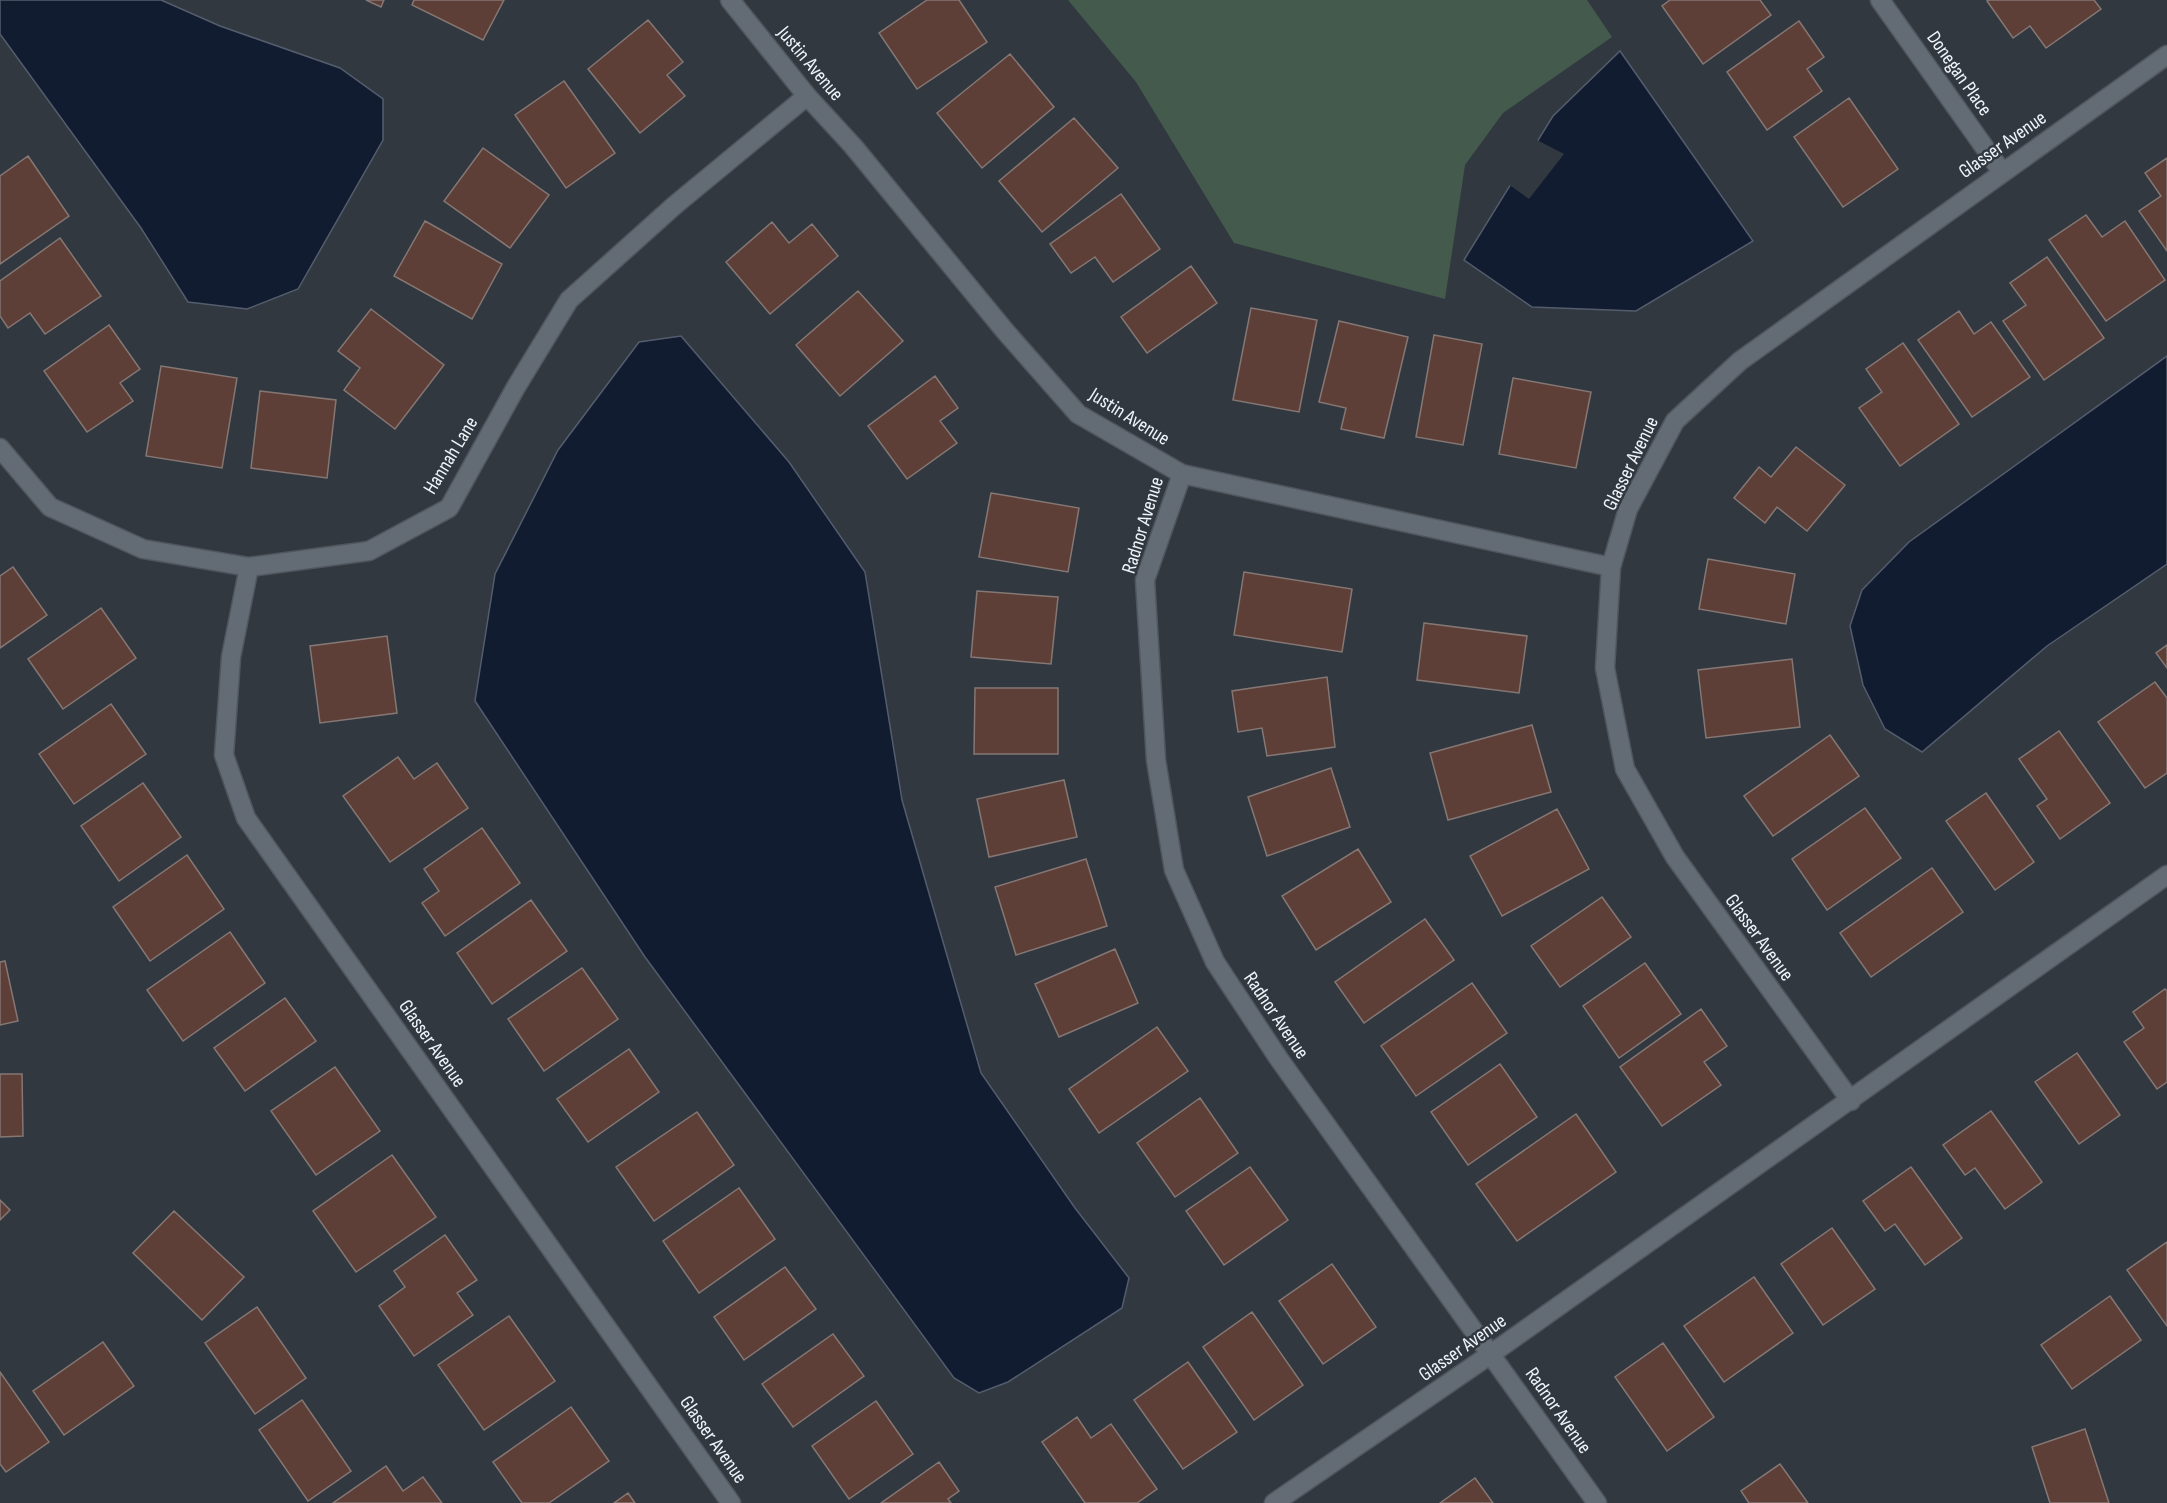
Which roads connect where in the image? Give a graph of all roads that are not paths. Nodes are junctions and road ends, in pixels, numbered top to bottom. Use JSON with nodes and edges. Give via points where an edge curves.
{"nodes":[{"id":1,"x":730,"y":0,"type":"edge"},
{"id":2,"x":1880,"y":0,"type":"edge"},
{"id":3,"x":2167,"y":55,"type":"edge"},
{"id":4,"x":807,"y":96,"type":"junction"},
{"id":5,"x":2002,"y":172,"type":"junction"},
{"id":6,"x":0,"y":448,"type":"edge"},
{"id":7,"x":1182,"y":474,"type":"junction"},
{"id":8,"x":249,"y":567,"type":"junction"},
{"id":9,"x":1611,"y":567,"type":"junction"},
{"id":10,"x":2167,"y":875,"type":"edge"},
{"id":11,"x":1851,"y":1101,"type":"junction"},
{"id":12,"x":1491,"y":1354,"type":"junction"},
{"id":13,"x":731,"y":1503,"type":"edge"},
{"id":14,"x":1274,"y":1503,"type":"edge"},
{"id":15,"x":1597,"y":1503,"type":"edge"}],
"edges":[{"from":1,"to":4,"type":"street","name":"Justin Avenue"},
{"from":2,"to":5,"type":"street","name":"Donegan Place"},
{"from":3,"to":5,"type":"street","name":"Glasser Avenue"},
{"from":4,"to":7,"type":"street","name":"Justin Avenue","via":[[1078,414]]},
{"from":4,"to":8,"type":"street","name":"Hannah Lane","via":[[675,205],[569,300],[449,508],[369,551]]},
{"from":5,"to":9,"type":"street","name":"Glasser Avenue","via":[[1740,361],[1675,421],[1628,509]]},
{"from":6,"to":8,"type":"street","name":"Hannah Lane","via":[[50,507],[143,549]]},
{"from":7,"to":9,"type":"street","name":"Justin Avenue"},
{"from":7,"to":12,"type":"street","name":"Radnor Avenue","via":[[1145,580],[1156,760],[1174,870],[1215,962],[1279,1059]]},
{"from":8,"to":13,"type":"street","name":"Glasser Avenue","via":[[231,657],[224,755],[246,818]]},
{"from":9,"to":11,"type":"street","name":"Glasser Avenue","via":[[1605,668],[1625,769],[1676,857]]},
{"from":10,"to":11,"type":"street","name":"Glasser Avenue"},
{"from":11,"to":12,"type":"street","name":"Glasser Avenue"},
{"from":12,"to":14,"type":"street","name":"Glasser Avenue"},
{"from":12,"to":15,"type":"street","name":"Radnor Avenue"}]}
